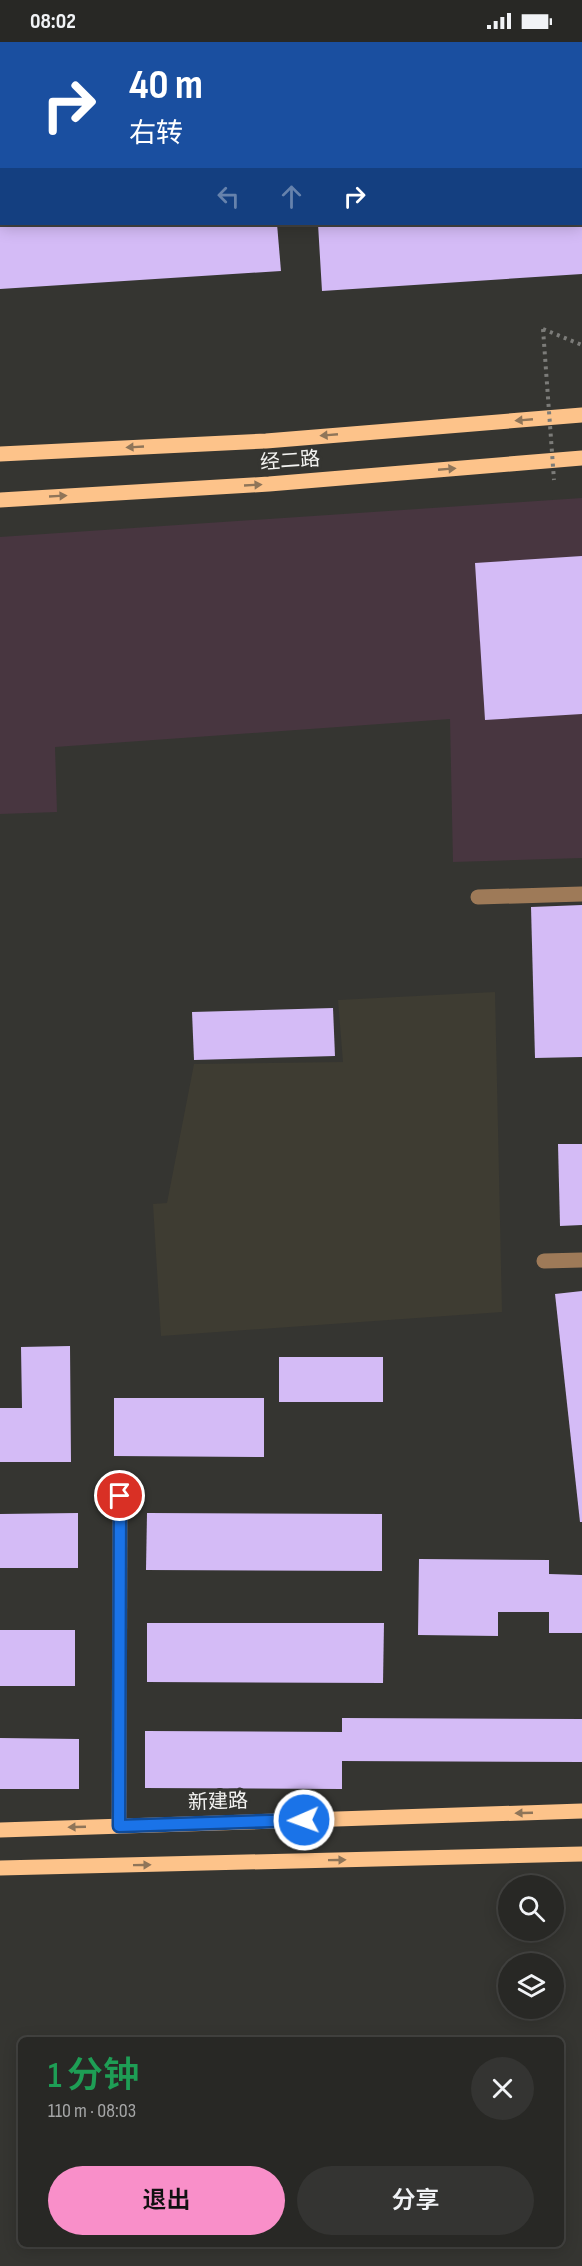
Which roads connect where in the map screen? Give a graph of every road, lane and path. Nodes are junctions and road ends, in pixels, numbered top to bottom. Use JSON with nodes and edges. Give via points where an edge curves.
{"nodes":[{"id":1,"x":582,"y":345,"type":"edge"},
{"id":2,"x":582,"y":415,"type":"edge"},
{"id":3,"x":0,"y":454,"type":"edge"},
{"id":4,"x":582,"y":458,"type":"edge"},
{"id":5,"x":554,"y":480,"type":"dead end"},
{"id":6,"x":0,"y":500,"type":"edge"},
{"id":7,"x":582,"y":894,"type":"edge"},
{"id":8,"x":478,"y":897,"type":"dead end"},
{"id":9,"x":582,"y":1260,"type":"edge"},
{"id":10,"x":544,"y":1261,"type":"dead end"},
{"id":11,"x":120,"y":1496,"type":"dead end"},
{"id":12,"x":582,"y":1811,"type":"edge"},
{"id":13,"x":119,"y":1826,"type":"junction"},
{"id":14,"x":0,"y":1830,"type":"edge"},
{"id":15,"x":582,"y":1854,"type":"edge"},
{"id":16,"x":0,"y":1868,"type":"edge"}],
"edges":[{"from":1,"to":5,"type":"path","bridge":true,"via":[[543,329]]},
{"from":2,"to":3,"type":"main road","name":"经二路","one_way":true,"via":[[266,441]]},
{"from":6,"to":4,"type":"main road","name":"经二路","one_way":true,"via":[[269,484]]},
{"from":7,"to":8,"type":"street"},
{"from":9,"to":10,"type":"street"},
{"from":11,"to":13,"type":"street"},
{"from":12,"to":13,"type":"main road","name":"新建路","one_way":true},
{"from":13,"to":14,"type":"main road","name":"新建路","one_way":true},
{"from":16,"to":15,"type":"main road","one_way":true}]}
